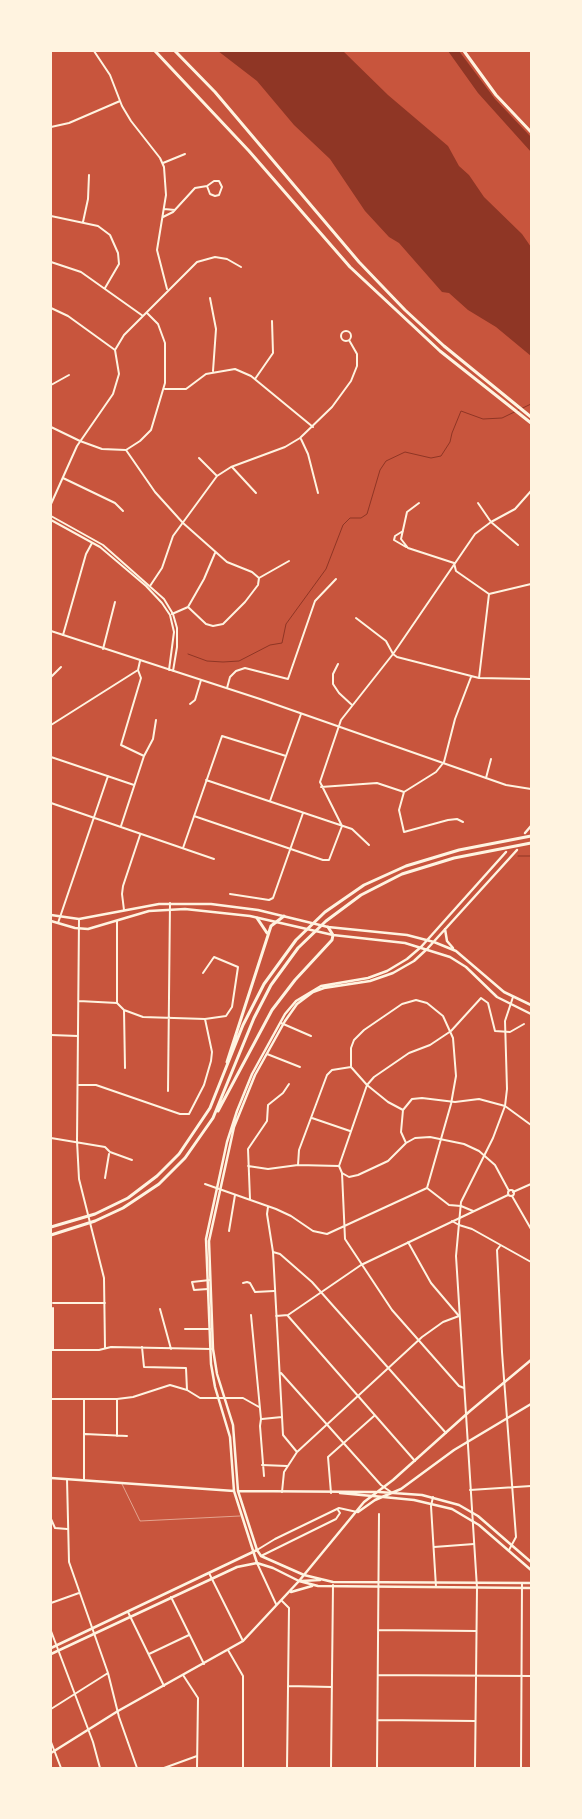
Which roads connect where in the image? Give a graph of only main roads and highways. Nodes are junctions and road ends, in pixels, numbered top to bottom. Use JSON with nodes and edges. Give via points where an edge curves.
{"nodes":[{"id":1,"x":155,"y":51,"type":"edge"},
{"id":2,"x":175,"y":51,"type":"edge"},
{"id":3,"x":464,"y":51,"type":"edge"},
{"id":4,"x":531,"y":132,"type":"edge"},
{"id":5,"x":531,"y":417,"type":"edge"},
{"id":6,"x":531,"y":423,"type":"edge"},
{"id":7,"x":531,"y":826,"type":"edge"},
{"id":8,"x":525,"y":833,"type":"dead end"},
{"id":9,"x":531,"y":836,"type":"edge"},
{"id":10,"x":531,"y":843,"type":"edge"},
{"id":11,"x":517,"y":850,"type":"dead end"},
{"id":12,"x":506,"y":852,"type":"dead end"},
{"id":13,"x":251,"y":908,"type":"junction"},
{"id":14,"x":51,"y":915,"type":"edge"},
{"id":15,"x":247,"y":916,"type":"junction"},
{"id":16,"x":284,"y":916,"type":"junction"},
{"id":17,"x":257,"y":918,"type":"junction"},
{"id":18,"x":51,"y":921,"type":"edge"},
{"id":19,"x":274,"y":922,"type":"junction"},
{"id":20,"x":328,"y":927,"type":"junction"},
{"id":21,"x":445,"y":929,"type":"junction"},
{"id":22,"x":333,"y":935,"type":"junction"},
{"id":23,"x":266,"y":940,"type":"junction"},
{"id":24,"x":427,"y":940,"type":"junction"},
{"id":25,"x":434,"y":942,"type":"junction"},
{"id":26,"x":421,"y":947,"type":"junction"},
{"id":27,"x":428,"y":948,"type":"junction"},
{"id":28,"x":456,"y":951,"type":"junction"},
{"id":29,"x":531,"y":1005,"type":"edge"},
{"id":30,"x":531,"y":1014,"type":"edge"},
{"id":31,"x":282,"y":1023,"type":"junction"},
{"id":32,"x":224,"y":1074,"type":"junction"},
{"id":33,"x":213,"y":1118,"type":"junction"},
{"id":34,"x":51,"y":1227,"type":"edge"},
{"id":35,"x":51,"y":1235,"type":"edge"},
{"id":36,"x":212,"y":1349,"type":"junction"},
{"id":37,"x":531,"y":1360,"type":"edge"},
{"id":38,"x":531,"y":1404,"type":"edge"},
{"id":39,"x":51,"y":1478,"type":"edge"},
{"id":40,"x":234,"y":1491,"type":"junction"},
{"id":41,"x":238,"y":1491,"type":"junction"},
{"id":42,"x":377,"y":1492,"type":"junction"},
{"id":43,"x":336,"y":1493,"type":"junction"},
{"id":44,"x":393,"y":1493,"type":"junction"},
{"id":45,"x":372,"y":1496,"type":"junction"},
{"id":46,"x":383,"y":1497,"type":"junction"},
{"id":47,"x":357,"y":1512,"type":"junction"},
{"id":48,"x":257,"y":1550,"type":"junction"},
{"id":49,"x":253,"y":1552,"type":"junction"},
{"id":50,"x":261,"y":1556,"type":"junction"},
{"id":51,"x":531,"y":1562,"type":"edge"},
{"id":52,"x":257,"y":1563,"type":"junction"},
{"id":53,"x":531,"y":1570,"type":"edge"},
{"id":54,"x":304,"y":1575,"type":"junction"},
{"id":55,"x":320,"y":1580,"type":"junction"},
{"id":56,"x":299,"y":1581,"type":"junction"},
{"id":57,"x":531,"y":1583,"type":"edge"},
{"id":58,"x":318,"y":1586,"type":"junction"},
{"id":59,"x":531,"y":1588,"type":"edge"},
{"id":60,"x":288,"y":1594,"type":"junction"},
{"id":61,"x":51,"y":1648,"type":"edge"},
{"id":62,"x":51,"y":1654,"type":"edge"},
{"id":63,"x":51,"y":1753,"type":"edge"}],
"edges":[{"from":1,"to":6,"type":"highway","via":[[250,151],[350,267],[399,314]]},
{"from":2,"to":5,"type":"highway","via":[[216,92],[359,262],[405,310]]},
{"from":3,"to":4,"type":"highway","via":[[496,95]]},
{"from":7,"to":8,"type":"main road"},
{"from":9,"to":32,"type":"highway","via":[[450,852],[397,869],[364,885],[325,912],[279,960],[259,992]]},
{"from":10,"to":33,"type":"highway","via":[[436,863],[394,878],[334,914],[304,942],[262,1001]]},
{"from":11,"to":21,"type":"main road"},
{"from":12,"to":24,"type":"main road"},
{"from":13,"to":14,"type":"main road","via":[[170,903],[79,919]]},
{"from":13,"to":15,"type":"main road"},
{"from":13,"to":16,"type":"main road"},
{"from":15,"to":17,"type":"main road"},
{"from":15,"to":18,"type":"main road","via":[[170,909],[144,912],[100,927],[79,928]]},
{"from":16,"to":19,"type":"highway"},
{"from":16,"to":20,"type":"main road"},
{"from":17,"to":19,"type":"main road"},
{"from":17,"to":23,"type":"highway","via":[[266,929]]},
{"from":19,"to":22,"type":"main road"},
{"from":19,"to":23,"type":"highway"},
{"from":20,"to":22,"type":"highway"},
{"from":20,"to":24,"type":"main road"},
{"from":21,"to":25,"type":"main road"},
{"from":21,"to":28,"type":"main road","via":[[447,941]]},
{"from":22,"to":26,"type":"main road"},
{"from":22,"to":33,"type":"highway","via":[[272,1010]]},
{"from":23,"to":32,"type":"highway"},
{"from":24,"to":25,"type":"main road"},
{"from":24,"to":26,"type":"main road"},
{"from":25,"to":27,"type":"main road"},
{"from":25,"to":28,"type":"main road"},
{"from":26,"to":27,"type":"main road"},
{"from":26,"to":31,"type":"main road","via":[[404,962],[382,974],[313,989],[296,1001]]},
{"from":27,"to":30,"type":"main road","via":[[456,960],[492,993]]},
{"from":27,"to":31,"type":"main road","via":[[411,963],[388,976],[313,992],[297,1004]]},
{"from":28,"to":29,"type":"main road","via":[[500,989]]},
{"from":31,"to":36,"type":"main road","via":[[245,1098],[218,1189],[209,1241]]},
{"from":32,"to":34,"type":"highway","via":[[201,1124],[162,1172],[143,1188],[112,1206]]},
{"from":33,"to":35,"type":"highway","via":[[185,1158],[149,1192],[107,1216]]},
{"from":36,"to":40,"type":"main road","via":[[212,1375],[230,1437]]},
{"from":36,"to":41,"type":"main road","via":[[233,1425]]},
{"from":37,"to":42,"type":"main road"},
{"from":38,"to":44,"type":"main road"},
{"from":39,"to":40,"type":"main road"},
{"from":40,"to":41,"type":"main road"},
{"from":40,"to":49,"type":"main road"},
{"from":41,"to":43,"type":"main road"},
{"from":41,"to":48,"type":"main road"},
{"from":42,"to":43,"type":"main road"},
{"from":42,"to":44,"type":"main road"},
{"from":42,"to":45,"type":"main road"},
{"from":43,"to":45,"type":"main road"},
{"from":44,"to":46,"type":"main road"},
{"from":44,"to":51,"type":"main road","via":[[453,1502],[471,1511]]},
{"from":45,"to":46,"type":"main road"},
{"from":45,"to":47,"type":"main road","via":[[361,1504]]},
{"from":46,"to":47,"type":"main road"},
{"from":46,"to":53,"type":"main road","via":[[452,1509],[472,1520]]},
{"from":47,"to":54,"type":"main road"},
{"from":48,"to":49,"type":"main road"},
{"from":48,"to":50,"type":"main road"},
{"from":49,"to":52,"type":"main road"},
{"from":49,"to":61,"type":"main road"},
{"from":50,"to":52,"type":"main road"},
{"from":50,"to":54,"type":"main road"},
{"from":52,"to":56,"type":"main road"},
{"from":52,"to":62,"type":"main road","via":[[237,1567],[212,1578]]},
{"from":54,"to":55,"type":"main road"},
{"from":54,"to":56,"type":"main road"},
{"from":55,"to":56,"type":"main road"},
{"from":55,"to":57,"type":"main road"},
{"from":56,"to":58,"type":"main road"},
{"from":56,"to":60,"type":"main road"},
{"from":58,"to":59,"type":"main road"},
{"from":58,"to":60,"type":"main road","via":[[301,1587]]},
{"from":60,"to":63,"type":"main road","via":[[243,1641],[118,1711]]}]}
